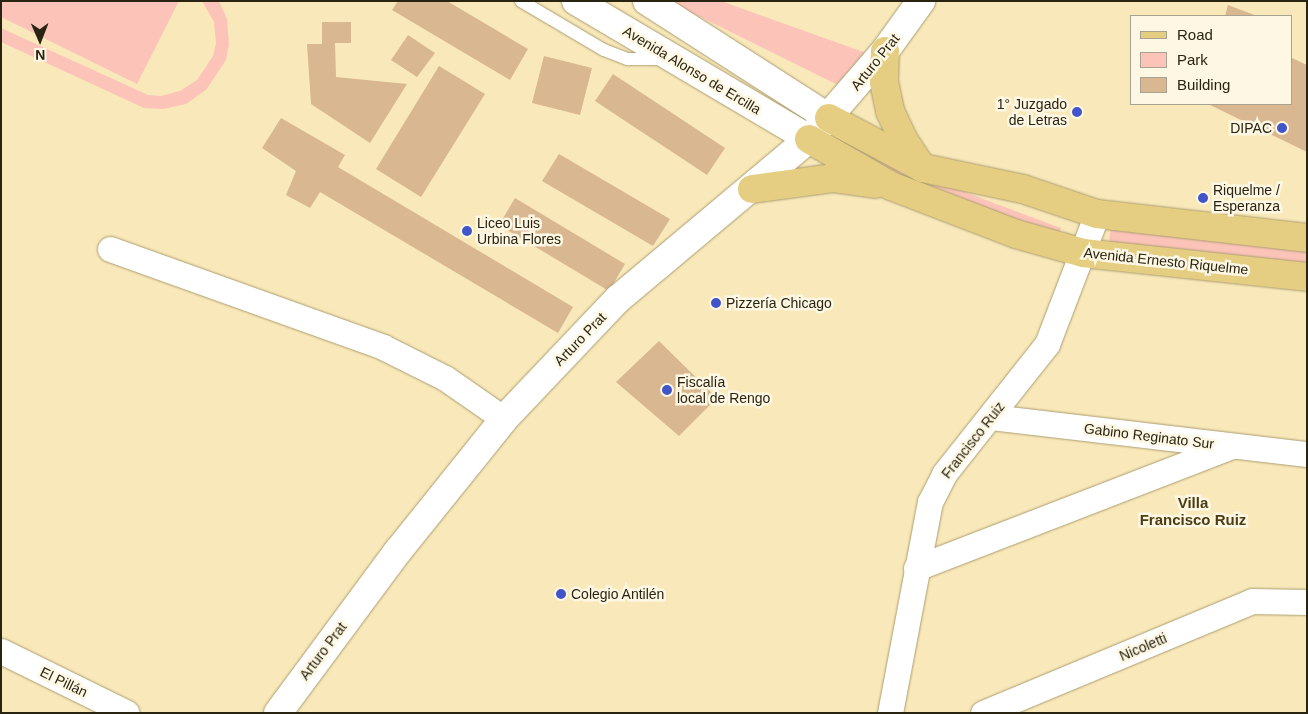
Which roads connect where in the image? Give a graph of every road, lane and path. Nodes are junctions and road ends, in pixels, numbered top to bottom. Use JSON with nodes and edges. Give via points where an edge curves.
{"nodes":[{"id":1,"x":521,"y":1,"type":"edge"},
{"id":2,"x":576,"y":1,"type":"edge"},
{"id":3,"x":647,"y":1,"type":"edge"},
{"id":4,"x":920,"y":1,"type":"edge"},
{"id":5,"x":885,"y":51,"type":"junction"},
{"id":6,"x":672,"y":58,"type":"junction"},
{"id":7,"x":830,"y":118,"type":"junction"},
{"id":8,"x":809,"y":139,"type":"junction"},
{"id":9,"x":923,"y":168,"type":"junction"},
{"id":10,"x":891,"y":186,"type":"junction"},
{"id":11,"x":752,"y":189,"type":"junction"},
{"id":12,"x":1097,"y":214,"type":"junction"},
{"id":13,"x":1306,"y":238,"type":"edge"},
{"id":14,"x":110,"y":248,"type":"dead end"},
{"id":15,"x":1083,"y":253,"type":"junction"},
{"id":16,"x":1307,"y":276,"type":"edge"},
{"id":17,"x":991,"y":417,"type":"junction"},
{"id":18,"x":504,"y":419,"type":"junction"},
{"id":19,"x":1232,"y":446,"type":"junction"},
{"id":20,"x":1307,"y":454,"type":"edge"},
{"id":21,"x":916,"y":568,"type":"junction"},
{"id":22,"x":1307,"y":602,"type":"edge"},
{"id":23,"x":1,"y":651,"type":"edge"},
{"id":24,"x":127,"y":713,"type":"edge"},
{"id":25,"x":278,"y":713,"type":"edge"},
{"id":26,"x":890,"y":713,"type":"edge"},
{"id":27,"x":983,"y":713,"type":"edge"}],
"edges":[{"from":1,"to":6,"type":"lane","via":[[604,50],[628,59]]},
{"from":2,"to":6,"type":"main road","name":"Avenida Alonso de Ercilla"},
{"from":3,"to":7,"type":"main road"},
{"from":4,"to":5,"type":"main road","name":"Arturo Prat"},
{"from":5,"to":7,"type":"main road","name":"Arturo Prat"},
{"from":5,"to":9,"type":"main road","via":[[884,82],[890,110],[903,139]]},
{"from":6,"to":8,"type":"main road","name":"Avenida Alonso de Ercilla"},
{"from":7,"to":8,"type":"main road","name":"Arturo Prat"},
{"from":7,"to":9,"type":"main road"},
{"from":8,"to":10,"type":"main road","name":"Avenida Ernesto Riquelme"},
{"from":8,"to":11,"type":"main road","name":"Arturo Prat"},
{"from":9,"to":12,"type":"main road","via":[[1023,189]]},
{"from":10,"to":11,"type":"main road","via":[[832,178]]},
{"from":10,"to":15,"type":"main road","name":"Avenida Ernesto Riquelme","via":[[1016,234]]},
{"from":11,"to":18,"type":"main road","name":"Arturo Prat","via":[[618,299]]},
{"from":12,"to":13,"type":"main road"},
{"from":12,"to":15,"type":"street","name":"Francisco Ruiz"},
{"from":14,"to":18,"type":"street","via":[[382,347],[445,378]]},
{"from":15,"to":16,"type":"main road","name":"Avenida Ernesto Riquelme"},
{"from":15,"to":17,"type":"street","name":"Francisco Ruiz","via":[[1047,344]]},
{"from":17,"to":19,"type":"street","name":"Gabino Reginato Sur"},
{"from":17,"to":21,"type":"street","name":"Francisco Ruiz","via":[[944,474],[930,502]]},
{"from":18,"to":25,"type":"main road","name":"Arturo Prat","via":[[398,551]]},
{"from":19,"to":20,"type":"street","name":"Gabino Reginato Sur"},
{"from":19,"to":21,"type":"street"},
{"from":21,"to":26,"type":"street","name":"Francisco Ruiz"},
{"from":22,"to":27,"type":"street","name":"Nicoletti","via":[[1252,601]]},
{"from":23,"to":24,"type":"street","name":"El Pillán"}]}
